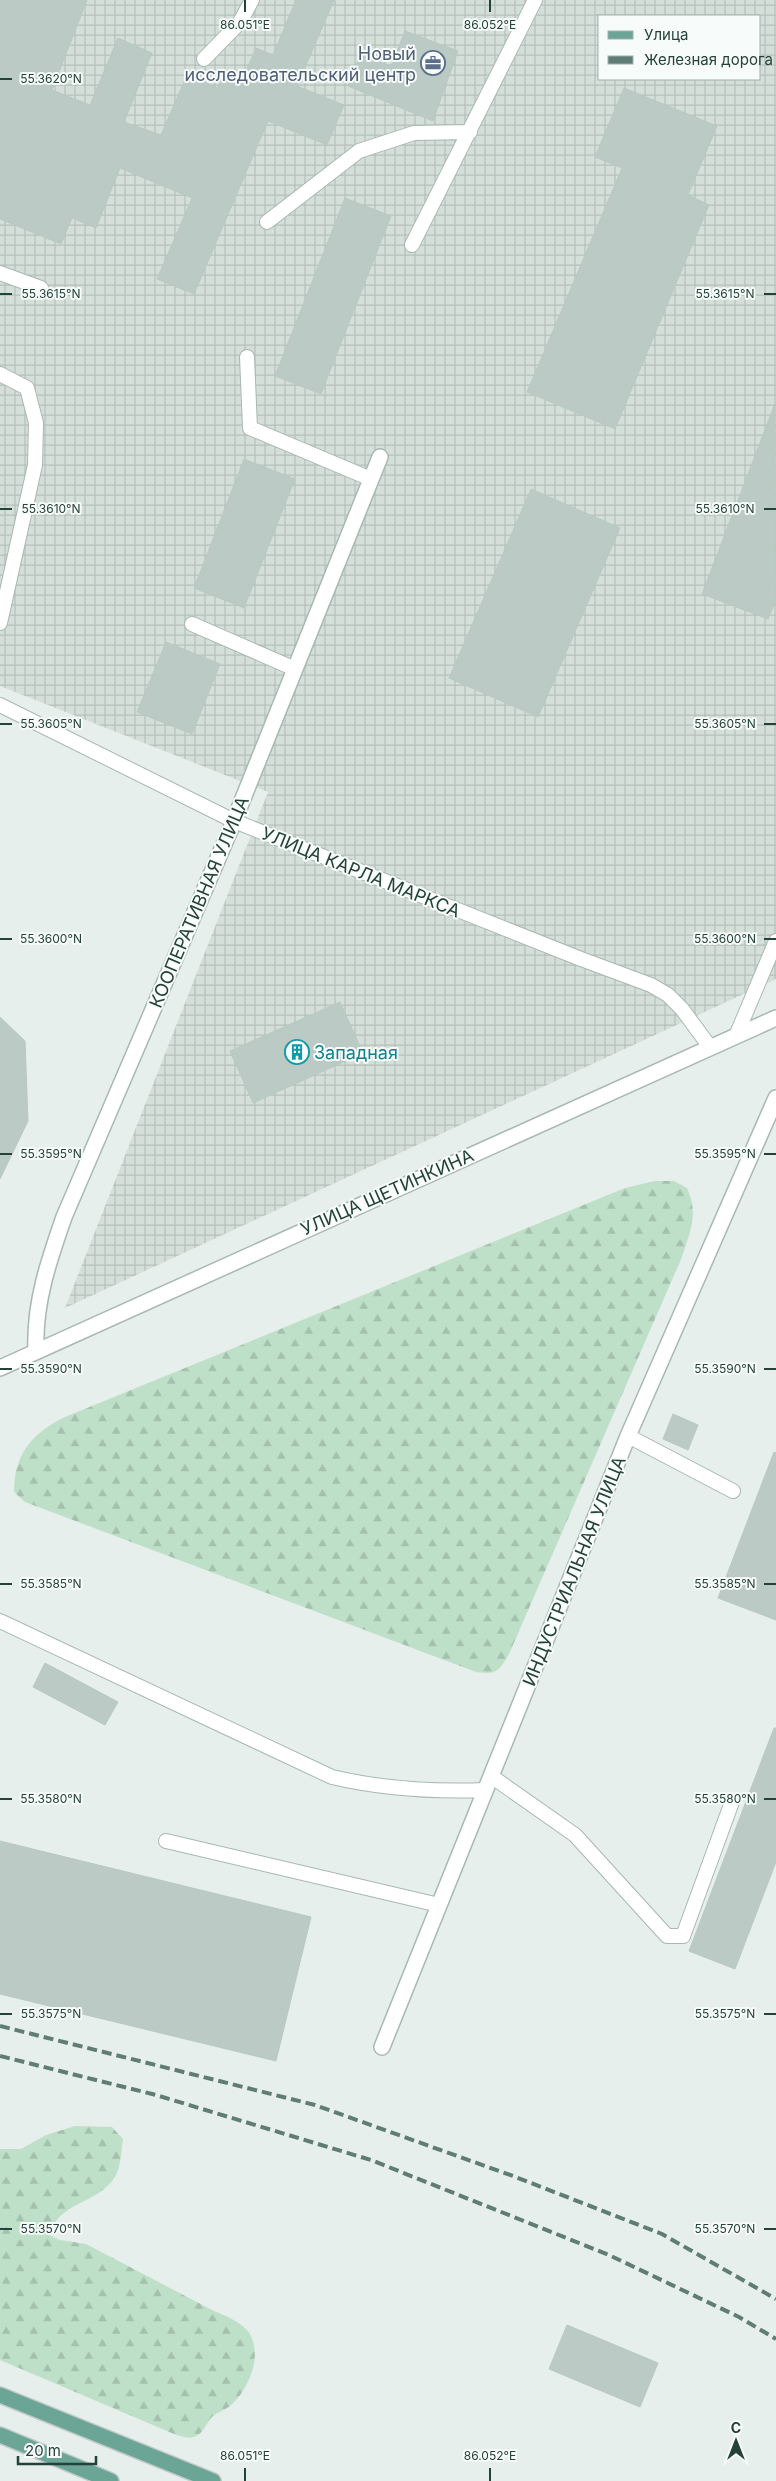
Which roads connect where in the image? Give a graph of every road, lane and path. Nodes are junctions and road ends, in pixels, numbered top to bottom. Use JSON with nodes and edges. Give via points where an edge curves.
{"nodes":[{"id":1,"x":252,"y":0,"type":"edge"},
{"id":2,"x":535,"y":0,"type":"edge"},
{"id":3,"x":204,"y":59,"type":"dead end"},
{"id":4,"x":470,"y":132,"type":"junction"},
{"id":5,"x":267,"y":222,"type":"dead end"},
{"id":6,"x":412,"y":245,"type":"dead end"},
{"id":7,"x":0,"y":273,"type":"edge"},
{"id":8,"x":41,"y":288,"type":"dead end"},
{"id":9,"x":247,"y":357,"type":"dead end"},
{"id":10,"x":0,"y":374,"type":"edge"},
{"id":11,"x":380,"y":457,"type":"dead end"},
{"id":12,"x":371,"y":479,"type":"junction"},
{"id":13,"x":0,"y":623,"type":"edge"},
{"id":14,"x":192,"y":624,"type":"dead end"},
{"id":15,"x":295,"y":669,"type":"junction"},
{"id":16,"x":0,"y":705,"type":"edge"},
{"id":17,"x":234,"y":821,"type":"junction"},
{"id":18,"x":776,"y":942,"type":"edge"},
{"id":19,"x":776,"y":1018,"type":"edge"},
{"id":20,"x":736,"y":1036,"type":"junction"},
{"id":21,"x":710,"y":1047,"type":"junction"},
{"id":22,"x":776,"y":1098,"type":"edge"},
{"id":23,"x":36,"y":1350,"type":"junction"},
{"id":24,"x":0,"y":1368,"type":"edge"},
{"id":25,"x":628,"y":1436,"type":"junction"},
{"id":26,"x":733,"y":1491,"type":"dead end"},
{"id":27,"x":0,"y":1621,"type":"edge"},
{"id":28,"x":488,"y":1783,"type":"junction"},
{"id":29,"x":732,"y":1802,"type":"dead end"},
{"id":30,"x":166,"y":1841,"type":"dead end"},
{"id":31,"x":439,"y":1906,"type":"junction"},
{"id":32,"x":382,"y":2047,"type":"dead end"},
{"id":33,"x":0,"y":2395,"type":"edge"},
{"id":34,"x":0,"y":2436,"type":"edge"},
{"id":35,"x":110,"y":2481,"type":"edge"},
{"id":36,"x":213,"y":2481,"type":"edge"}],
"edges":[{"from":1,"to":3,"type":"lane","via":[[240,22]]},
{"from":2,"to":4,"type":"lane"},
{"from":4,"to":5,"type":"lane","via":[[414,133],[359,151]]},
{"from":4,"to":6,"type":"lane"},
{"from":7,"to":8,"type":"lane"},
{"from":9,"to":12,"type":"lane","via":[[250,428]]},
{"from":10,"to":13,"type":"lane","via":[[27,388],[36,423],[35,465]]},
{"from":11,"to":12,"type":"street","name":"КООПЕРАТИВНАЯ УЛИЦА"},
{"from":12,"to":15,"type":"street","name":"КООПЕРАТИВНАЯ УЛИЦА"},
{"from":14,"to":15,"type":"lane"},
{"from":15,"to":17,"type":"street","name":"КООПЕРАТИВНАЯ УЛИЦА"},
{"from":16,"to":17,"type":"lane","name":"УЛИЦА КАРЛА МАРКСА"},
{"from":17,"to":21,"type":"lane","name":"УЛИЦА КАРЛА МАРКСА","via":[[581,960],[652,985],[682,1009]]},
{"from":17,"to":23,"type":"street","name":"КООПЕРАТИВНАЯ УЛИЦА","via":[[64,1217],[36,1314]]},
{"from":18,"to":20,"type":"lane"},
{"from":19,"to":20,"type":"street","name":"УЛИЦА ЩЕТИНКИНА"},
{"from":20,"to":21,"type":"street","name":"УЛИЦА ЩЕТИНКИНА"},
{"from":21,"to":23,"type":"street","name":"УЛИЦА ЩЕТИНКИНА"},
{"from":22,"to":25,"type":"street","name":"ИНДУСТРИАЛЬНАЯ УЛИЦА"},
{"from":23,"to":24,"type":"street","name":"УЛИЦА ЩЕТИНКИНА"},
{"from":25,"to":26,"type":"lane"},
{"from":25,"to":28,"type":"street","name":"ИНДУСТРИАЛЬНАЯ УЛИЦА"},
{"from":27,"to":28,"type":"lane","via":[[332,1777],[366,1785],[445,1792]]},
{"from":28,"to":29,"type":"lane","via":[[575,1834],[667,1936],[683,1936]]},
{"from":28,"to":31,"type":"street","name":"ИНДУСТРИАЛЬНАЯ УЛИЦА"},
{"from":30,"to":31,"type":"lane"},
{"from":31,"to":32,"type":"street","name":"ИНДУСТРИАЛЬНАЯ УЛИЦА"},
{"from":33,"to":36,"type":"main road"},
{"from":34,"to":35,"type":"main road"}]}
